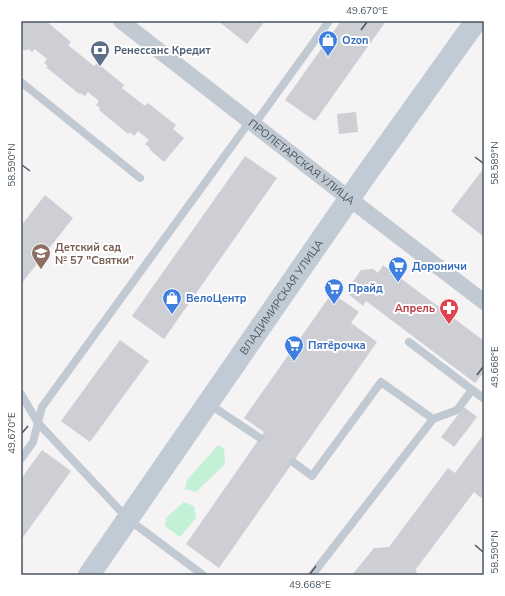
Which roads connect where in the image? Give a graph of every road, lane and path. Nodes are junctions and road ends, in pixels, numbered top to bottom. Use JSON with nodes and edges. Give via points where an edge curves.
{"nodes":[{"id":1,"x":120,"y":21,"type":"edge"},
{"id":2,"x":329,"y":21,"type":"edge"},
{"id":3,"x":476,"y":21,"type":"edge"},
{"id":4,"x":21,"y":82,"type":"edge"},
{"id":5,"x":252,"y":123,"type":"junction"},
{"id":6,"x":140,"y":178,"type":"dead end"},
{"id":7,"x":350,"y":199,"type":"junction"},
{"id":8,"x":484,"y":302,"type":"edge"},
{"id":9,"x":409,"y":342,"type":"dead end"},
{"id":10,"x":472,"y":390,"type":"junction"},
{"id":11,"x":21,"y":394,"type":"edge"},
{"id":12,"x":484,"y":397,"type":"edge"},
{"id":13,"x":208,"y":403,"type":"junction"},
{"id":14,"x":433,"y":419,"type":"junction"},
{"id":15,"x":38,"y":422,"type":"junction"},
{"id":16,"x":260,"y":438,"type":"dead end"},
{"id":17,"x":21,"y":459,"type":"edge"},
{"id":18,"x":293,"y":462,"type":"dead end"},
{"id":19,"x":128,"y":519,"type":"junction"},
{"id":20,"x":89,"y":575,"type":"edge"},
{"id":21,"x":203,"y":575,"type":"edge"},
{"id":22,"x":312,"y":575,"type":"edge"}],
"edges":[{"from":1,"to":5,"type":"street","name":"ПРОЛЕТАРСКАЯ УЛИЦА"},
{"from":2,"to":5,"type":"lane"},
{"from":3,"to":7,"type":"main road","name":"ВЛАДИМИРСКАЯ УЛИЦА"},
{"from":4,"to":6,"type":"lane"},
{"from":5,"to":7,"type":"street","name":"ПРОЛЕТАРСКАЯ УЛИЦА"},
{"from":5,"to":15,"type":"lane","via":[[42,407]]},
{"from":7,"to":8,"type":"street","name":"ПРОЛЕТАРСКАЯ УЛИЦА"},
{"from":7,"to":13,"type":"main road","name":"ВЛАДИМИРСКАЯ УЛИЦА"},
{"from":9,"to":10,"type":"lane"},
{"from":10,"to":12,"type":"lane"},
{"from":10,"to":14,"type":"lane","via":[[457,410]]},
{"from":11,"to":15,"type":"lane"},
{"from":13,"to":16,"type":"lane"},
{"from":13,"to":19,"type":"main road","name":"ВЛАДИМИРСКАЯ УЛИЦА"},
{"from":14,"to":18,"type":"lane","via":[[381,382],[312,476]]},
{"from":14,"to":22,"type":"lane"},
{"from":15,"to":17,"type":"lane","via":[[33,442]]},
{"from":15,"to":19,"type":"lane"},
{"from":19,"to":20,"type":"main road","name":"ВЛАДИМИРСКАЯ УЛИЦА"},
{"from":19,"to":21,"type":"lane"}]}
